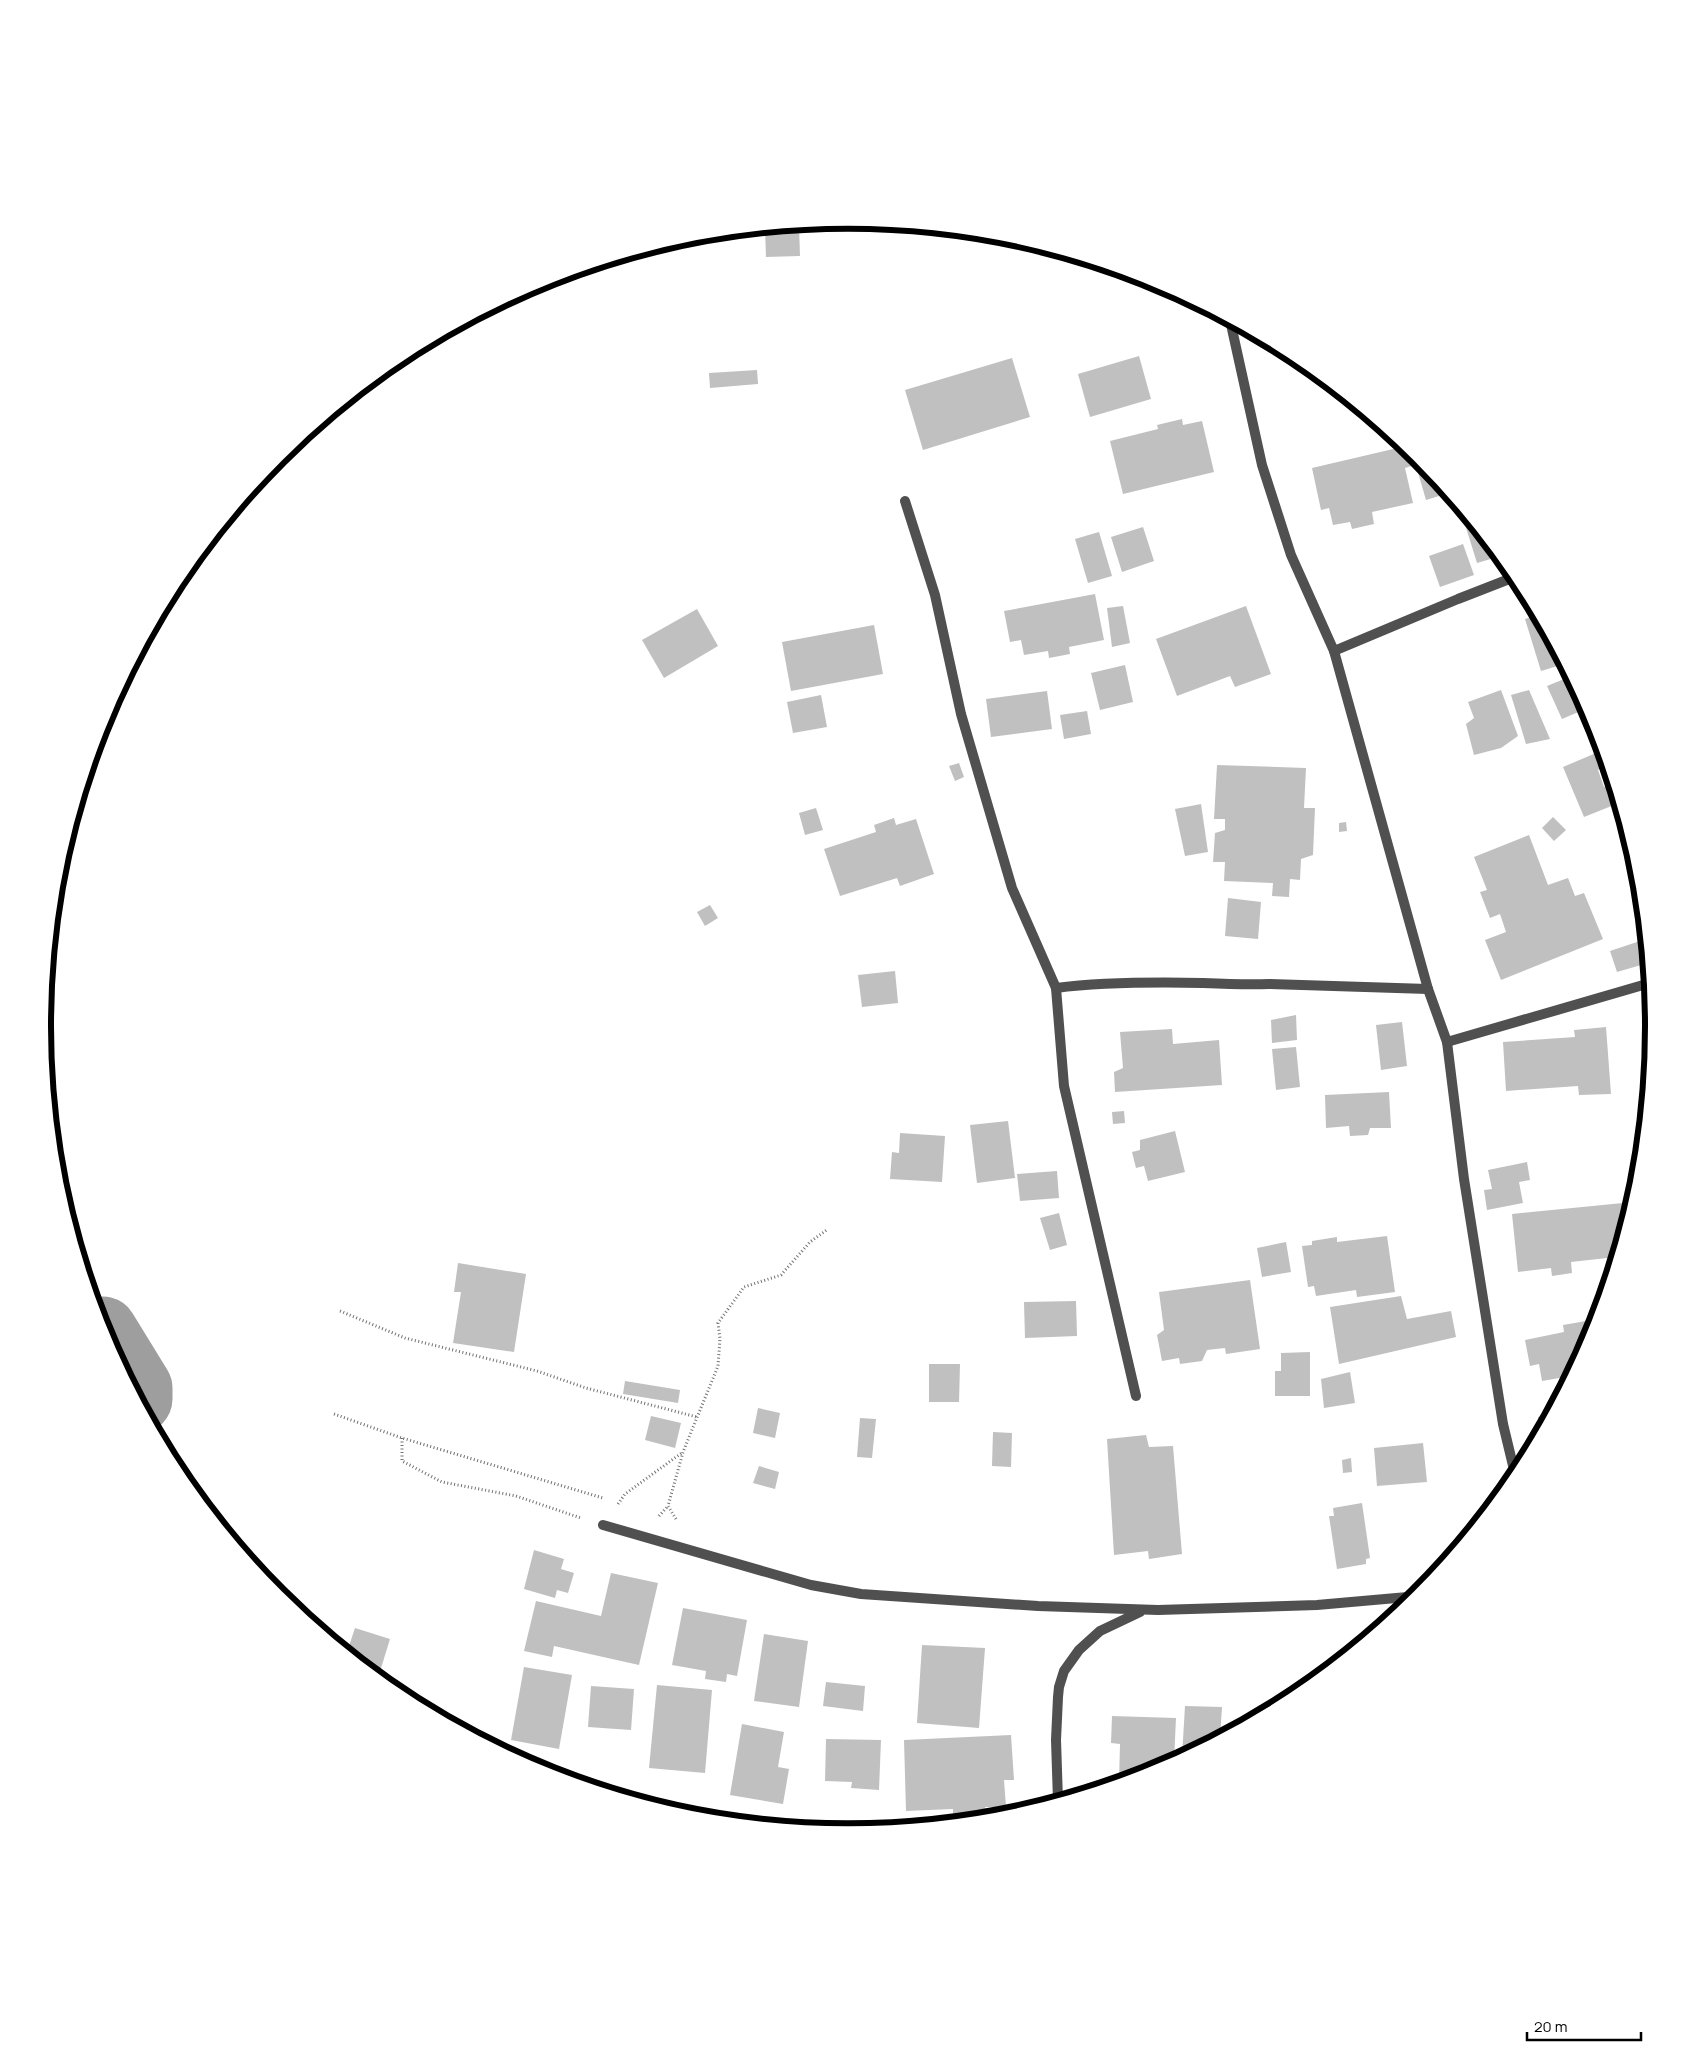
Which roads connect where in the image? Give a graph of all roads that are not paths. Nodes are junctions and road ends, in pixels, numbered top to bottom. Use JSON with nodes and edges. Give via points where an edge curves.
{"nodes":[{"id":1,"x":1232,"y":328,"type":"edge"},
{"id":2,"x":905,"y":501,"type":"dead end"},
{"id":3,"x":1508,"y":579,"type":"edge"},
{"id":4,"x":1334,"y":651,"type":"junction"},
{"id":5,"x":1644,"y":985,"type":"edge"},
{"id":6,"x":1056,"y":988,"type":"junction"},
{"id":7,"x":1428,"y":989,"type":"junction"},
{"id":8,"x":1447,"y":1042,"type":"junction"},
{"id":9,"x":1136,"y":1396,"type":"dead end"},
{"id":10,"x":1513,"y":1466,"type":"edge"},
{"id":11,"x":603,"y":1525,"type":"road end"},
{"id":12,"x":1404,"y":1597,"type":"edge"},
{"id":13,"x":1158,"y":1610,"type":"junction"},
{"id":14,"x":1058,"y":1795,"type":"edge"}],
"edges":[{"from":1,"to":4,"type":"street","via":[[1262,466],[1291,555]]},
{"from":2,"to":6,"type":"street","via":[[935,596],[961,714],[1012,888]]},
{"from":3,"to":4,"type":"street"},
{"from":4,"to":7,"type":"street"},
{"from":5,"to":8,"type":"street"},
{"from":6,"to":7,"type":"street","via":[[1094,984],[1204,983]]},
{"from":6,"to":9,"type":"street","via":[[1064,1086]]},
{"from":7,"to":8,"type":"street"},
{"from":8,"to":10,"type":"street","via":[[1465,1189],[1503,1424]]},
{"from":11,"to":13,"type":"street","via":[[811,1585],[862,1594],[1028,1606]]},
{"from":12,"to":13,"type":"street","via":[[1317,1605]]},
{"from":13,"to":14,"type":"street","via":[[1135,1613],[1100,1631],[1078,1650],[1064,1671],[1058,1697]]}]}
